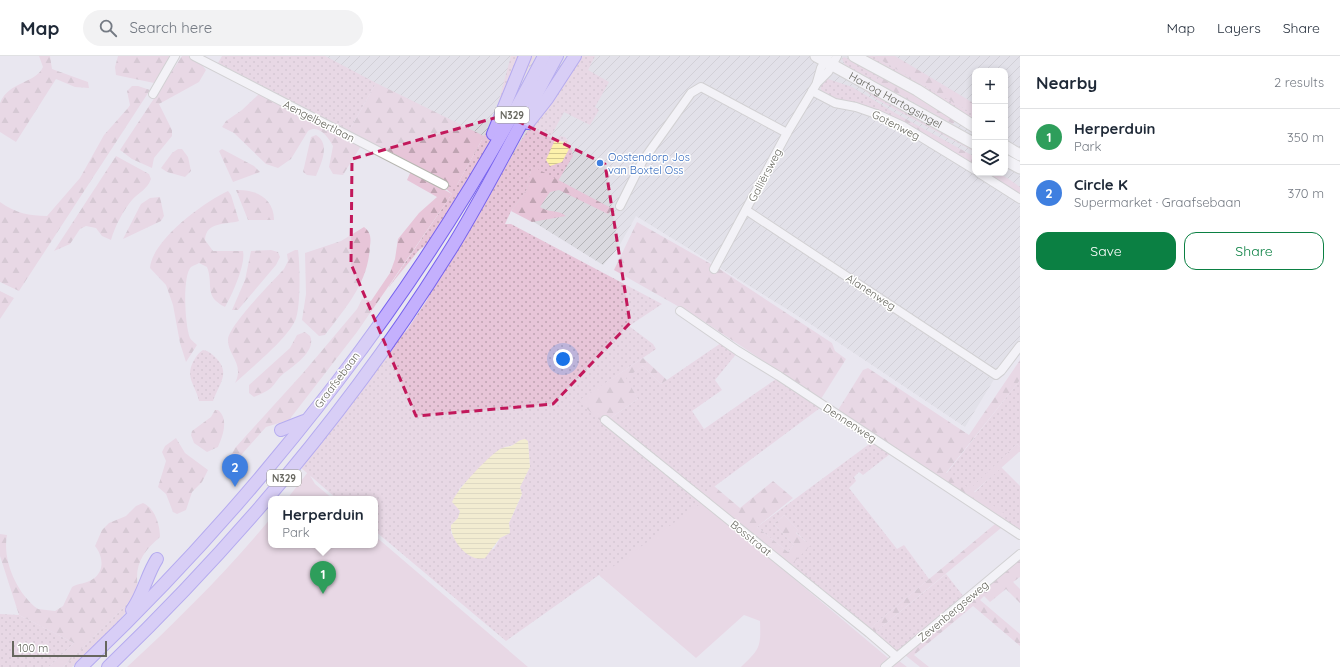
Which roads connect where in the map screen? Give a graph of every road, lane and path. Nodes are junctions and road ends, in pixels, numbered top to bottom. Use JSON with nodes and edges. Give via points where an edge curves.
{"nodes":[{"id":1,"x":175,"y":56,"type":"edge"},
{"id":2,"x":194,"y":56,"type":"edge"},
{"id":3,"x":526,"y":56,"type":"edge"},
{"id":4,"x":544,"y":56,"type":"edge"},
{"id":5,"x":557,"y":56,"type":"edge"},
{"id":6,"x":575,"y":56,"type":"edge"},
{"id":7,"x":854,"y":56,"type":"edge"},
{"id":8,"x":828,"y":59,"type":"edge"},
{"id":9,"x":812,"y":91,"type":"junction"},
{"id":10,"x":153,"y":94,"type":"dead end"},
{"id":11,"x":972,"y":125,"type":"edge"},
{"id":12,"x":787,"y":133,"type":"junction"},
{"id":13,"x":514,"y":139,"type":"junction"},
{"id":14,"x":972,"y":142,"type":"edge"},
{"id":15,"x":1008,"y":148,"type":"edge"},
{"id":16,"x":1020,"y":155,"type":"edge"},
{"id":17,"x":1008,"y":162,"type":"edge"},
{"id":18,"x":972,"y":168,"type":"edge"},
{"id":19,"x":1020,"y":168,"type":"edge"},
{"id":20,"x":478,"y":172,"type":"junction"},
{"id":21,"x":985,"y":176,"type":"edge"},
{"id":22,"x":444,"y":185,"type":"dead end"},
{"id":23,"x":1020,"y":199,"type":"edge"},
{"id":24,"x":620,"y":206,"type":"dead end"},
{"id":25,"x":746,"y":210,"type":"junction"},
{"id":26,"x":714,"y":269,"type":"dead end"},
{"id":27,"x":680,"y":311,"type":"dead end"},
{"id":28,"x":1020,"y":346,"type":"edge"},
{"id":29,"x":306,"y":420,"type":"junction"},
{"id":30,"x":605,"y":420,"type":"dead end"},
{"id":31,"x":281,"y":430,"type":"dead end"},
{"id":32,"x":269,"y":496,"type":"edge"},
{"id":33,"x":268,"y":497,"type":"edge"},
{"id":34,"x":1020,"y":535,"type":"edge"},
{"id":35,"x":1020,"y":554,"type":"edge"},
{"id":36,"x":157,"y":559,"type":"dead end"},
{"id":37,"x":112,"y":637,"type":"junction"},
{"id":38,"x":897,"y":657,"type":"junction"},
{"id":39,"x":81,"y":667,"type":"edge"},
{"id":40,"x":108,"y":667,"type":"edge"},
{"id":41,"x":885,"y":667,"type":"edge"}],
"edges":[{"from":1,"to":10,"type":"street"},
{"from":2,"to":22,"type":"street","name":"Aengelbertlaan"},
{"from":3,"to":20,"type":"main road","number":"N329"},
{"from":4,"to":20,"type":"main road","name":"Graafsebaan","number":"N329"},
{"from":5,"to":13,"type":"main road","name":"Graafsebaan","number":"N329"},
{"from":6,"to":13,"type":"main road","number":"N329","via":[[547,99]]},
{"from":7,"to":11,"type":"street","name":"Hartog Hartogsingel","via":[[917,90]]},
{"from":8,"to":9,"type":"street","name":"Galliërsweg"},
{"from":8,"to":14,"type":"street","name":"Hartog Hartogsingel"},
{"from":9,"to":12,"type":"street","name":"Galliërsweg"},
{"from":9,"to":18,"type":"street","name":"Gotenweg","via":[[835,103],[879,114]]},
{"from":12,"to":24,"type":"street","via":[[702,87],[690,93],[642,162]]},
{"from":12,"to":25,"type":"street","name":"Galliërsweg"},
{"from":13,"to":32,"type":"main road","name":"Graafsebaan","number":"N329","via":[[414,305],[346,400]]},
{"from":15,"to":16,"type":"street"},
{"from":17,"to":19,"type":"street"},
{"from":20,"to":29,"type":"main road","name":"Graafsebaan","number":"N329","via":[[429,251]]},
{"from":21,"to":23,"type":"street"},
{"from":25,"to":26,"type":"street","name":"Galliërsweg"},
{"from":25,"to":28,"type":"street","name":"Alanenweg","via":[[996,375]]},
{"from":27,"to":34,"type":"street","name":"Dennenweg"},
{"from":29,"to":31,"type":"main road"},
{"from":29,"to":37,"type":"main road","name":"Graafsebaan","number":"N329","via":[[223,519]]},
{"from":30,"to":38,"type":"street","name":"Bosstraat"},
{"from":33,"to":40,"type":"main road","name":"Graafsebaan","number":"N329","via":[[161,616]]},
{"from":35,"to":38,"type":"street","name":"Zevenbergseweg"},
{"from":36,"to":37,"type":"main road","via":[[138,601]]},
{"from":37,"to":39,"type":"main road","name":"Graafsebaan","number":"N329"},
{"from":38,"to":41,"type":"street","name":"Zevenbergseweg"}]}
